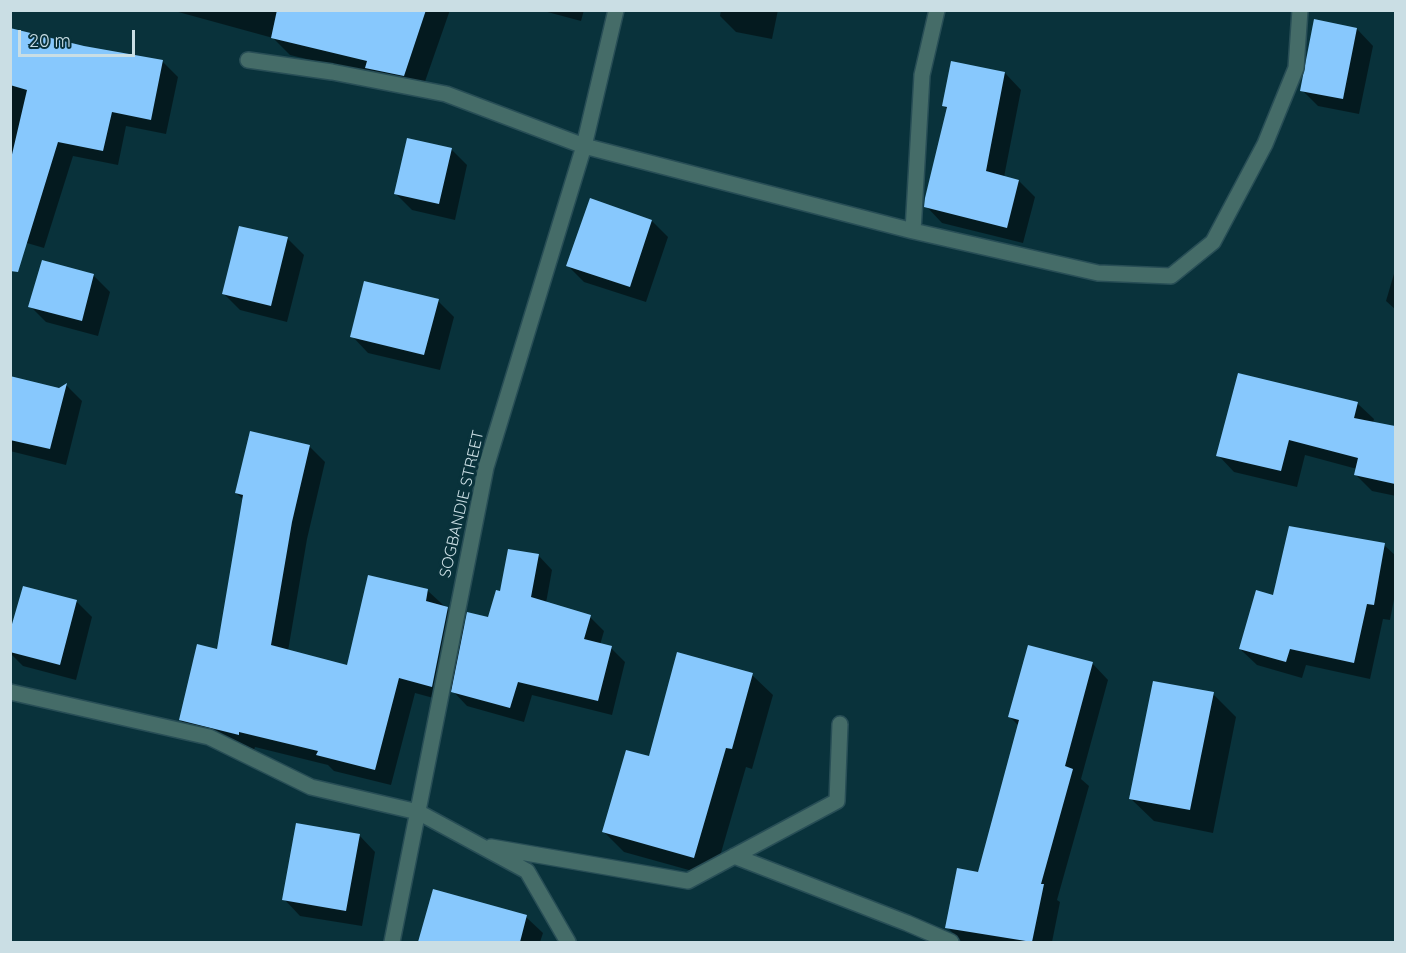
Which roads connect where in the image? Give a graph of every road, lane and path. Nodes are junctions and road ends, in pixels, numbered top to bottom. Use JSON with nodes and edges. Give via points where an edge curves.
{"nodes":[{"id":1,"x":616,"y":10,"type":"edge"},
{"id":2,"x":936,"y":10,"type":"edge"},
{"id":3,"x":1300,"y":10,"type":"edge"},
{"id":4,"x":248,"y":60,"type":"dead end"},
{"id":5,"x":584,"y":146,"type":"junction"},
{"id":6,"x":913,"y":231,"type":"junction"},
{"id":7,"x":10,"y":692,"type":"edge"},
{"id":8,"x":840,"y":724,"type":"dead end"},
{"id":9,"x":418,"y":812,"type":"junction"},
{"id":10,"x":479,"y":845,"type":"junction"},
{"id":11,"x":734,"y":856,"type":"junction"},
{"id":12,"x":392,"y":942,"type":"edge"},
{"id":13,"x":568,"y":942,"type":"edge"},
{"id":14,"x":951,"y":942,"type":"edge"}],
"edges":[{"from":1,"to":5,"type":"street","name":"SOGBANDIE STREET"},
{"from":2,"to":6,"type":"street","via":[[922,75]]},
{"from":3,"to":6,"type":"street","via":[[1296,68],[1265,144],[1213,242],[1171,276],[1098,273]]},
{"from":4,"to":5,"type":"street","via":[[446,94]]},
{"from":5,"to":6,"type":"street"},
{"from":5,"to":9,"type":"street","name":"SOGBANDIE STREET","via":[[486,467]]},
{"from":7,"to":9,"type":"street","via":[[209,737],[311,787]]},
{"from":8,"to":11,"type":"street","via":[[837,801]]},
{"from":9,"to":10,"type":"street"},
{"from":9,"to":12,"type":"street","name":"SOGBANDIE STREET"},
{"from":10,"to":11,"type":"street","via":[[688,881]]},
{"from":10,"to":13,"type":"street","via":[[527,871]]},
{"from":11,"to":14,"type":"street"}]}
